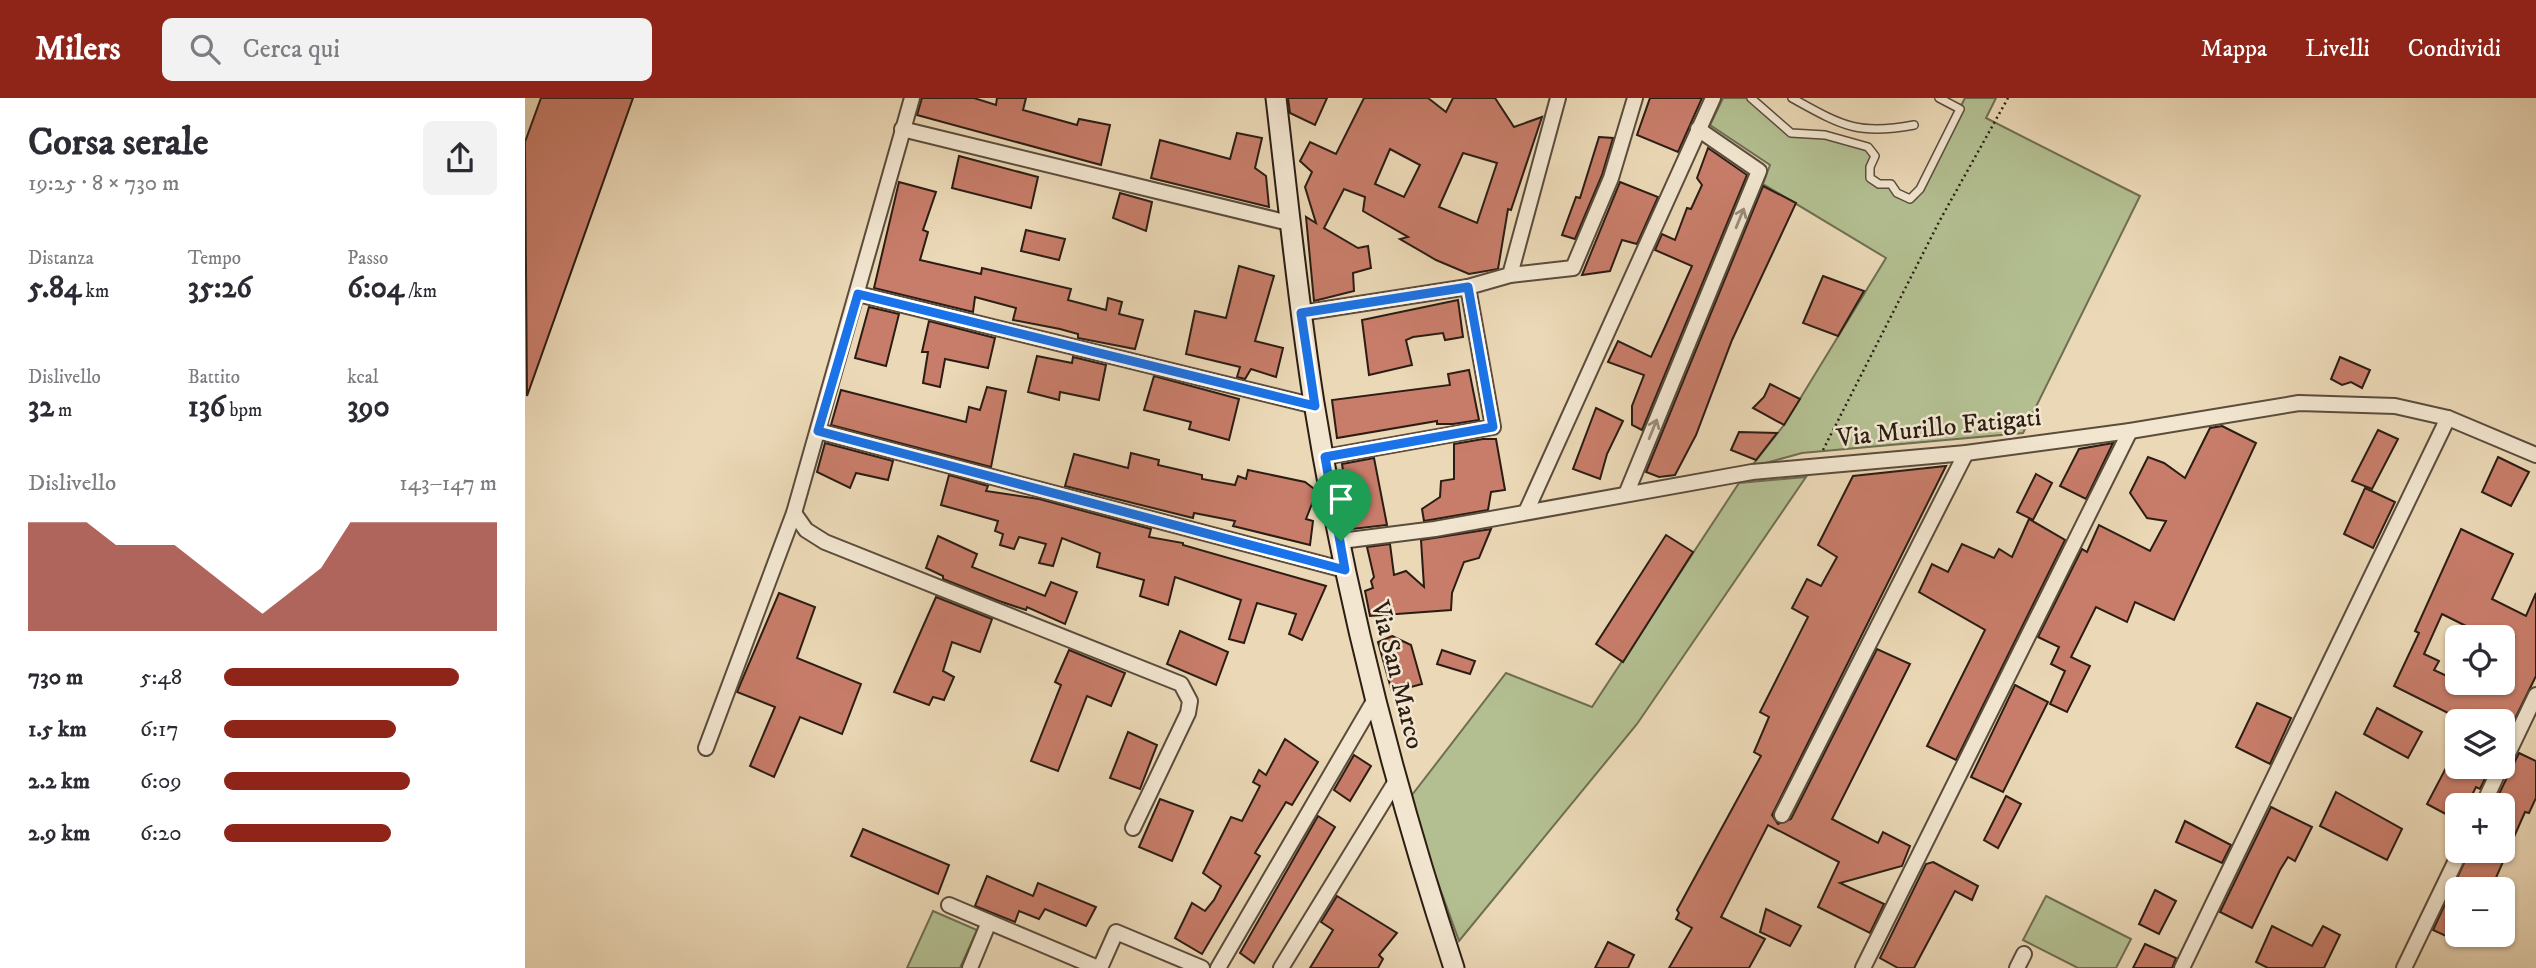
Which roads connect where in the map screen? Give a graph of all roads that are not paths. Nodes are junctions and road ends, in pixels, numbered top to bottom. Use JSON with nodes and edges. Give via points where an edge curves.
{"nodes":[{"id":1,"x":912,"y":98,"type":"edge"},
{"id":2,"x":1276,"y":98,"type":"edge"},
{"id":3,"x":1558,"y":98,"type":"edge"},
{"id":4,"x":1635,"y":98,"type":"edge"},
{"id":5,"x":1713,"y":98,"type":"edge"},
{"id":6,"x":1751,"y":98,"type":"edge"},
{"id":7,"x":1792,"y":98,"type":"edge"},
{"id":8,"x":1939,"y":98,"type":"edge"},
{"id":9,"x":1914,"y":125,"type":"dead end"},
{"id":10,"x":902,"y":129,"type":"junction"},
{"id":11,"x":1698,"y":129,"type":"junction"},
{"id":12,"x":1289,"y":223,"type":"junction"},
{"id":13,"x":1510,"y":275,"type":"junction"},
{"id":14,"x":1468,"y":287,"type":"junction"},
{"id":15,"x":858,"y":294,"type":"junction"},
{"id":16,"x":1301,"y":313,"type":"junction"},
{"id":17,"x":1315,"y":406,"type":"junction"},
{"id":18,"x":2448,"y":418,"type":"junction"},
{"id":19,"x":818,"y":431,"type":"junction"},
{"id":20,"x":2130,"y":431,"type":"junction"},
{"id":21,"x":1966,"y":453,"type":"junction"},
{"id":22,"x":2536,"y":455,"type":"edge"},
{"id":23,"x":1325,"y":457,"type":"junction"},
{"id":24,"x":1627,"y":492,"type":"junction"},
{"id":25,"x":1526,"y":512,"type":"junction"},
{"id":26,"x":794,"y":513,"type":"junction"},
{"id":27,"x":1341,"y":541,"type":"junction"},
{"id":28,"x":1345,"y":570,"type":"junction"},
{"id":29,"x":2536,"y":695,"type":"edge"},
{"id":30,"x":1375,"y":699,"type":"junction"},
{"id":31,"x":2515,"y":738,"type":"edge"},
{"id":32,"x":706,"y":748,"type":"dead end"},
{"id":33,"x":1396,"y":781,"type":"junction"},
{"id":34,"x":1782,"y":815,"type":"dead end"},
{"id":35,"x":1133,"y":828,"type":"dead end"},
{"id":36,"x":2455,"y":863,"type":"edge"},
{"id":37,"x":949,"y":905,"type":"dead end"},
{"id":38,"x":989,"y":922,"type":"junction"},
{"id":39,"x":2024,"y":954,"type":"dead end"},
{"id":40,"x":970,"y":968,"type":"edge"},
{"id":41,"x":1099,"y":968,"type":"edge"},
{"id":42,"x":1202,"y":968,"type":"edge"},
{"id":43,"x":1218,"y":968,"type":"edge"},
{"id":44,"x":1281,"y":968,"type":"edge"},
{"id":45,"x":1454,"y":968,"type":"edge"},
{"id":46,"x":1863,"y":968,"type":"edge"},
{"id":47,"x":2018,"y":968,"type":"edge"},
{"id":48,"x":2182,"y":968,"type":"edge"},
{"id":49,"x":2404,"y":968,"type":"edge"}],
"edges":[{"from":1,"to":10,"type":"street"},
{"from":2,"to":12,"type":"main road","name":"Via San Marco"},
{"from":3,"to":13,"type":"street"},
{"from":4,"to":13,"type":"street","via":[[1611,178],[1573,268]]},
{"from":5,"to":11,"type":"street"},
{"from":6,"to":8,"type":"lane","via":[[1791,133],[1825,135],[1868,147],[1875,156],[1870,178],[1891,184],[1897,193],[1910,198],[1920,190],[1960,109]]},
{"from":7,"to":9,"type":"lane","via":[[1865,131]]},
{"from":10,"to":12,"type":"street"},
{"from":10,"to":15,"type":"street"},
{"from":24,"to":11,"type":"street","one_way":true,"via":[[1759,171]]},
{"from":11,"to":25,"type":"street"},
{"from":12,"to":16,"type":"main road","name":"Via San Marco"},
{"from":13,"to":14,"type":"street"},
{"from":14,"to":16,"type":"street"},
{"from":14,"to":23,"type":"street","via":[[1493,427]]},
{"from":15,"to":17,"type":"street"},
{"from":15,"to":19,"type":"street"},
{"from":16,"to":17,"type":"main road","name":"Via San Marco"},
{"from":17,"to":23,"type":"main road","name":"Via San Marco"},
{"from":18,"to":20,"type":"street","name":"Via Murillo Fatigati","via":[[2396,406],[2299,402]]},
{"from":18,"to":22,"type":"street","name":"Via Murillo Fatigati"},
{"from":18,"to":48,"type":"street"},
{"from":19,"to":26,"type":"street"},
{"from":19,"to":28,"type":"street"},
{"from":20,"to":21,"type":"street","name":"Via Murillo Fatigati"},
{"from":20,"to":46,"type":"street"},
{"from":21,"to":24,"type":"street","name":"Via Murillo Fatigati","via":[[1752,472]]},
{"from":21,"to":34,"type":"street"},
{"from":23,"to":27,"type":"main road","name":"Via San Marco"},
{"from":24,"to":25,"type":"street","name":"Via Murillo Fatigati"},
{"from":25,"to":27,"type":"street","name":"Via Murillo Fatigati"},
{"from":26,"to":32,"type":"street"},
{"from":26,"to":35,"type":"street","via":[[806,530],[825,542],[1181,684],[1190,707]]},
{"from":27,"to":28,"type":"main road","name":"Via San Marco"},
{"from":28,"to":30,"type":"main road","name":"Via San Marco"},
{"from":29,"to":31,"type":"street"},
{"from":30,"to":33,"type":"main road","name":"Via San Marco"},
{"from":30,"to":43,"type":"street"},
{"from":33,"to":44,"type":"street"},
{"from":33,"to":45,"type":"main road","name":"Via San Marco"},
{"from":36,"to":49,"type":"street"},
{"from":37,"to":38,"type":"street"},
{"from":38,"to":40,"type":"street"},
{"from":38,"to":41,"type":"street"},
{"from":39,"to":47,"type":"street"},
{"from":41,"to":42,"type":"street","via":[[1116,932]]}]}
